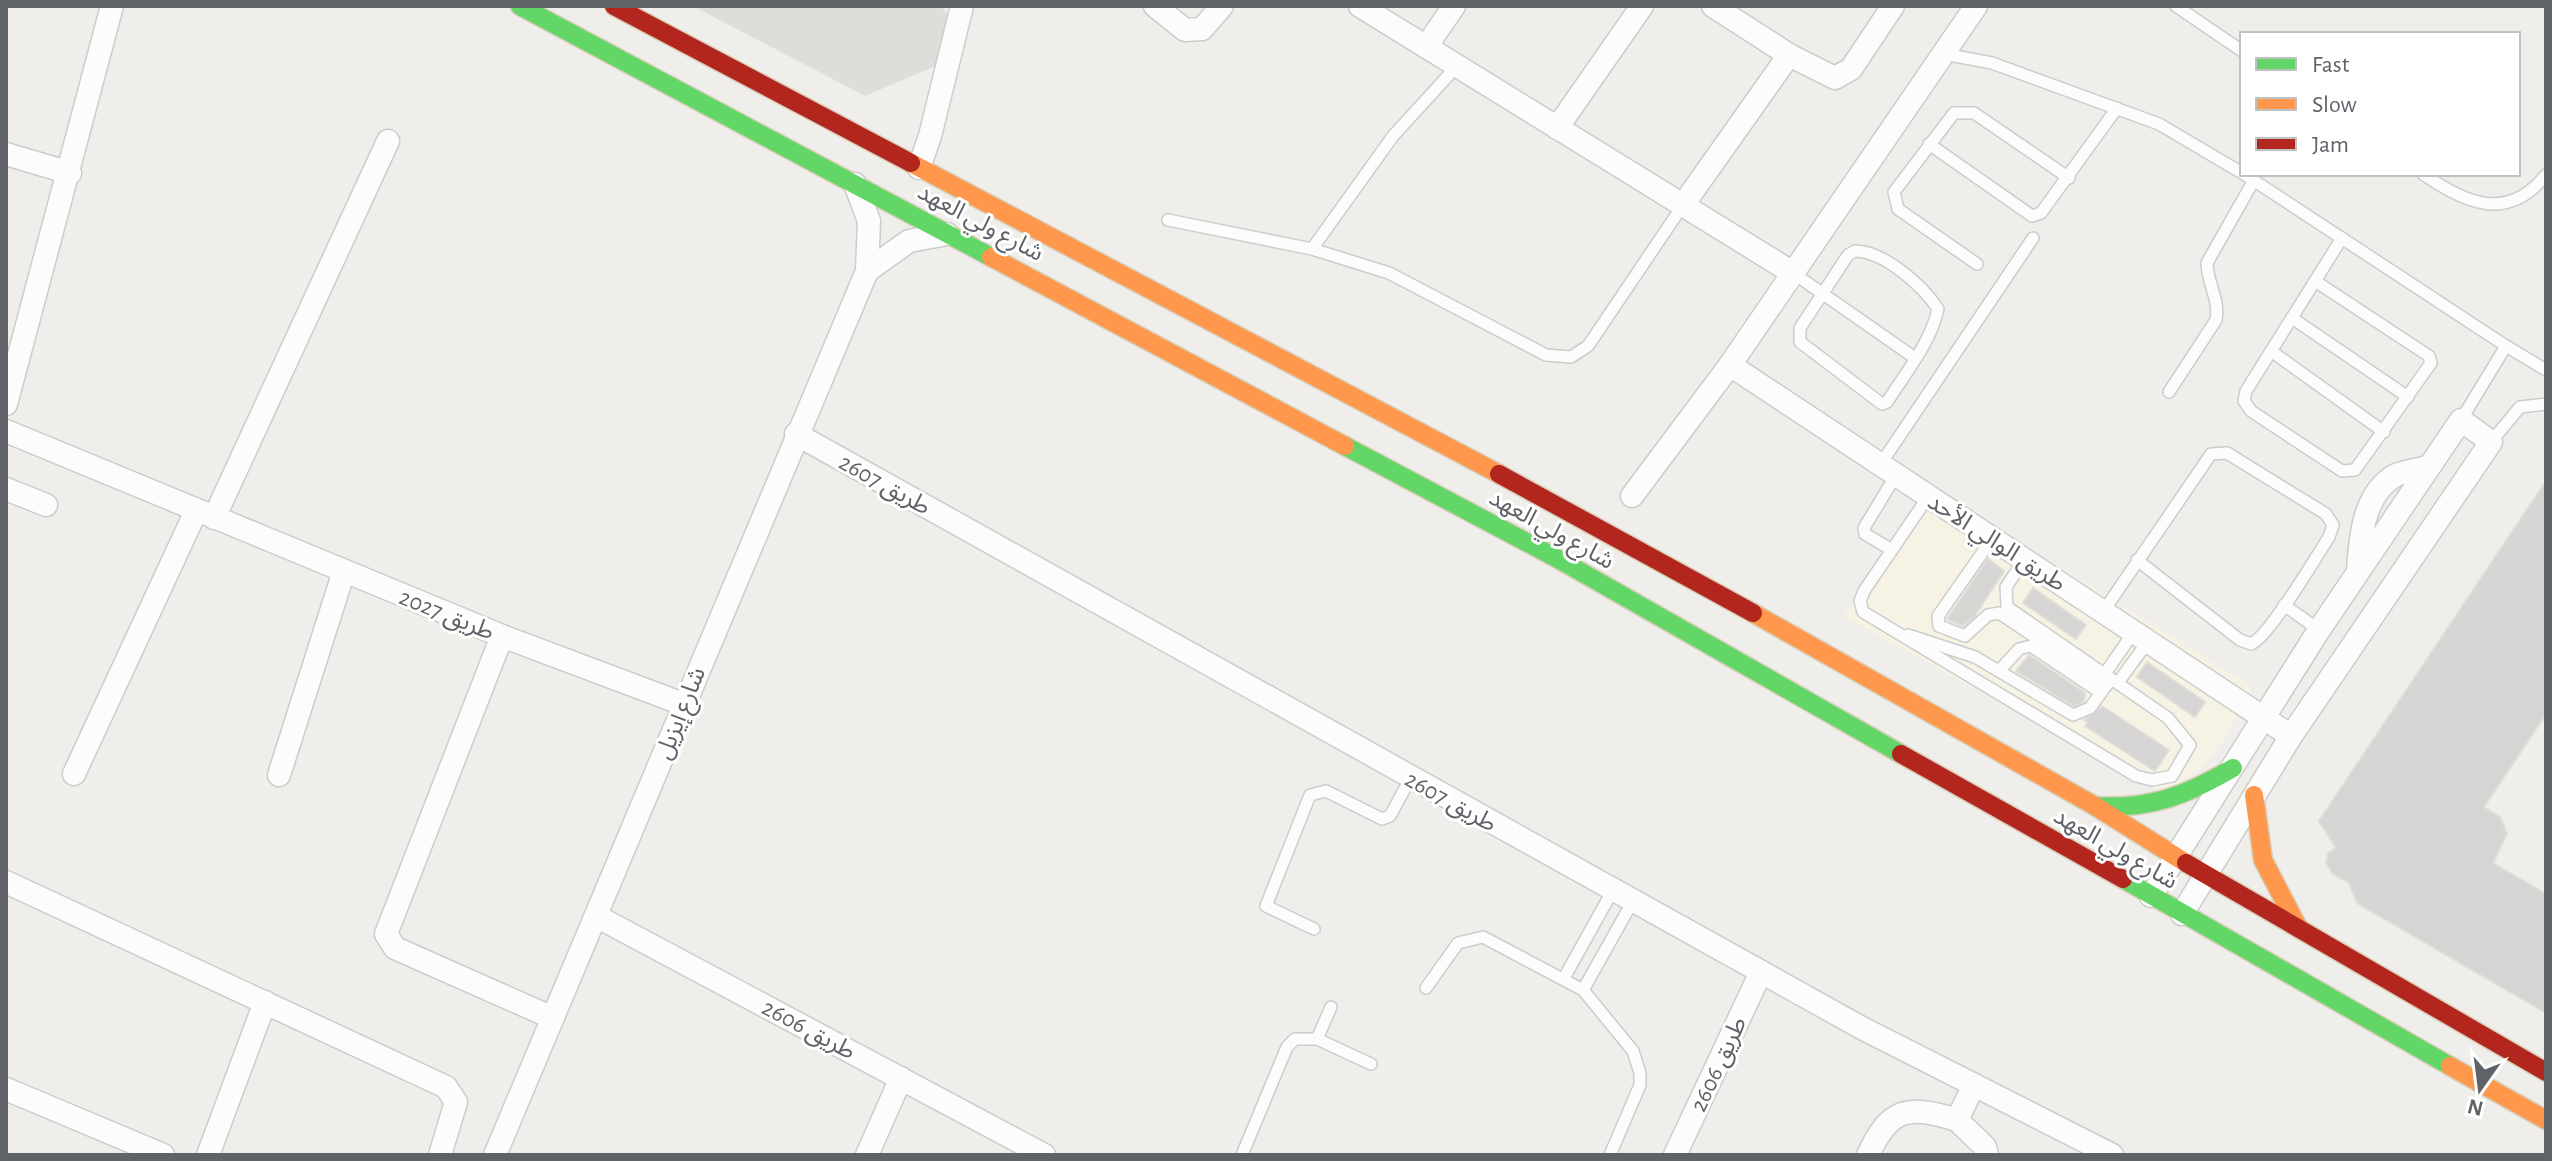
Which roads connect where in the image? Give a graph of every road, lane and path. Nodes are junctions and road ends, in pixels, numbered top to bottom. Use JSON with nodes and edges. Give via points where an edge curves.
{"nodes":[{"id":1,"x":112,"y":6,"type":"edge"},
{"id":2,"x":520,"y":6,"type":"edge"},
{"id":3,"x":962,"y":6,"type":"edge"},
{"id":4,"x":1155,"y":6,"type":"edge"},
{"id":5,"x":1222,"y":6,"type":"edge"},
{"id":6,"x":1360,"y":6,"type":"edge"},
{"id":7,"x":1454,"y":6,"type":"edge"},
{"id":8,"x":1642,"y":6,"type":"edge"},
{"id":9,"x":1713,"y":6,"type":"edge"},
{"id":10,"x":1893,"y":6,"type":"edge"},
{"id":11,"x":1976,"y":6,"type":"edge"},
{"id":12,"x":2176,"y":6,"type":"edge"},
{"id":13,"x":621,"y":7,"type":"edge"},
{"id":14,"x":1426,"y":47,"type":"junction"},
{"id":15,"x":2240,"y":50,"type":"edge"},
{"id":16,"x":1944,"y":54,"type":"junction"},
{"id":17,"x":1789,"y":55,"type":"junction"},
{"id":18,"x":1457,"y":66,"type":"junction"},
{"id":19,"x":2117,"y":108,"type":"junction"},
{"id":20,"x":1557,"y":128,"type":"junction"},
{"id":21,"x":388,"y":141,"type":"dead end"},
{"id":22,"x":1929,"y":144,"type":"junction"},
{"id":23,"x":6,"y":154,"type":"edge"},
{"id":24,"x":919,"y":168,"type":"junction"},
{"id":25,"x":2240,"y":172,"type":"edge"},
{"id":26,"x":70,"y":173,"type":"junction"},
{"id":27,"x":2546,"y":175,"type":"edge"},
{"id":28,"x":2247,"y":176,"type":"edge"},
{"id":29,"x":2426,"y":176,"type":"edge"},
{"id":30,"x":2069,"y":178,"type":"junction"},
{"id":31,"x":855,"y":184,"type":"junction"},
{"id":32,"x":899,"y":205,"type":"junction"},
{"id":33,"x":1683,"y":205,"type":"junction"},
{"id":34,"x":1168,"y":220,"type":"dead end"},
{"id":35,"x":950,"y":234,"type":"junction"},
{"id":36,"x":2033,"y":238,"type":"dead end"},
{"id":37,"x":2342,"y":238,"type":"junction"},
{"id":38,"x":1312,"y":249,"type":"junction"},
{"id":39,"x":1977,"y":264,"type":"dead end"},
{"id":40,"x":867,"y":271,"type":"junction"},
{"id":41,"x":1793,"y":273,"type":"junction"},
{"id":42,"x":2315,"y":281,"type":"junction"},
{"id":43,"x":1823,"y":291,"type":"junction"},
{"id":44,"x":2292,"y":318,"type":"junction"},
{"id":45,"x":2506,"y":346,"type":"junction"},
{"id":46,"x":2271,"y":351,"type":"junction"},
{"id":47,"x":1915,"y":358,"type":"junction"},
{"id":48,"x":1730,"y":365,"type":"junction"},
{"id":49,"x":2546,"y":370,"type":"edge"},
{"id":50,"x":2169,"y":392,"type":"dead end"},
{"id":51,"x":2408,"y":397,"type":"junction"},
{"id":52,"x":6,"y":404,"type":"edge"},
{"id":53,"x":2546,"y":404,"type":"edge"},
{"id":54,"x":2461,"y":420,"type":"junction"},
{"id":55,"x":6,"y":431,"type":"edge"},
{"id":56,"x":2384,"y":432,"type":"junction"},
{"id":57,"x":796,"y":434,"type":"junction"},
{"id":58,"x":2491,"y":442,"type":"junction"},
{"id":59,"x":1888,"y":470,"type":"junction"},
{"id":60,"x":6,"y":489,"type":"edge"},
{"id":61,"x":1632,"y":496,"type":"dead end"},
{"id":62,"x":1928,"y":497,"type":"junction"},
{"id":63,"x":46,"y":505,"type":"dead end"},
{"id":64,"x":205,"y":514,"type":"junction"},
{"id":65,"x":1992,"y":539,"type":"junction"},
{"id":66,"x":1892,"y":550,"type":"junction"},
{"id":67,"x":2024,"y":560,"type":"junction"},
{"id":68,"x":2137,"y":560,"type":"junction"},
{"id":69,"x":344,"y":571,"type":"junction"},
{"id":70,"x":2284,"y":605,"type":"junction"},
{"id":71,"x":2103,"y":612,"type":"junction"},
{"id":72,"x":1888,"y":629,"type":"junction"},
{"id":73,"x":2319,"y":630,"type":"junction"},
{"id":74,"x":502,"y":636,"type":"junction"},
{"id":75,"x":2140,"y":638,"type":"junction"},
{"id":76,"x":1999,"y":671,"type":"junction"},
{"id":77,"x":2109,"y":681,"type":"junction"},
{"id":78,"x":683,"y":704,"type":"junction"},
{"id":79,"x":2263,"y":720,"type":"junction"},
{"id":80,"x":2291,"y":736,"type":"junction"},
{"id":81,"x":2233,"y":768,"type":"junction"},
{"id":82,"x":74,"y":774,"type":"dead end"},
{"id":83,"x":279,"y":775,"type":"dead end"},
{"id":84,"x":1410,"y":779,"type":"junction"},
{"id":85,"x":2254,"y":795,"type":"junction"},
{"id":86,"x":2095,"y":806,"type":"junction"},
{"id":87,"x":2176,"y":857,"type":"junction"},
{"id":88,"x":2205,"y":875,"type":"junction"},
{"id":89,"x":6,"y":882,"type":"edge"},
{"id":90,"x":2156,"y":888,"type":"junction"},
{"id":91,"x":1613,"y":890,"type":"junction"},
{"id":92,"x":1633,"y":901,"type":"junction"},
{"id":93,"x":2182,"y":914,"type":"junction"},
{"id":94,"x":598,"y":917,"type":"junction"},
{"id":95,"x":1314,"y":929,"type":"dead end"},
{"id":96,"x":2299,"y":930,"type":"junction"},
{"id":97,"x":1761,"y":972,"type":"junction"},
{"id":98,"x":1564,"y":978,"type":"junction"},
{"id":99,"x":1426,"y":988,"type":"dead end"},
{"id":100,"x":1583,"y":990,"type":"junction"},
{"id":101,"x":265,"y":1002,"type":"junction"},
{"id":102,"x":1331,"y":1007,"type":"dead end"},
{"id":103,"x":553,"y":1018,"type":"junction"},
{"id":104,"x":1317,"y":1039,"type":"junction"},
{"id":105,"x":1371,"y":1064,"type":"dead end"},
{"id":106,"x":2546,"y":1072,"type":"edge"},
{"id":107,"x":901,"y":1078,"type":"junction"},
{"id":108,"x":1974,"y":1085,"type":"junction"},
{"id":109,"x":6,"y":1089,"type":"edge"},
{"id":110,"x":1957,"y":1120,"type":"junction"},
{"id":111,"x":2546,"y":1120,"type":"edge"},
{"id":112,"x":1018,"y":1149,"type":"edge"},
{"id":113,"x":444,"y":1154,"type":"edge"},
{"id":114,"x":163,"y":1155,"type":"edge"},
{"id":115,"x":208,"y":1155,"type":"edge"},
{"id":116,"x":495,"y":1155,"type":"edge"},
{"id":117,"x":867,"y":1155,"type":"edge"},
{"id":118,"x":1044,"y":1155,"type":"edge"},
{"id":119,"x":1242,"y":1155,"type":"edge"},
{"id":120,"x":1610,"y":1155,"type":"edge"},
{"id":121,"x":1675,"y":1155,"type":"edge"},
{"id":122,"x":1868,"y":1155,"type":"edge"},
{"id":123,"x":1987,"y":1155,"type":"edge"},
{"id":124,"x":2112,"y":1155,"type":"edge"}],
"edges":[{"from":1,"to":26,"type":"street"},
{"from":2,"to":31,"type":"main road","name":"شارع ولي العهد"},
{"from":3,"to":24,"type":"street"},
{"from":4,"to":5,"type":"street","via":[[1185,30],[1202,29]]},
{"from":6,"to":14,"type":"street"},
{"from":7,"to":14,"type":"street"},
{"from":8,"to":20,"type":"street"},
{"from":9,"to":17,"type":"street"},
{"from":10,"to":17,"type":"street","via":[[1851,69],[1835,78]]},
{"from":11,"to":16,"type":"street"},
{"from":12,"to":15,"type":"lane"},
{"from":13,"to":24,"type":"main road","name":"شارع ولي العهد"},
{"from":14,"to":18,"type":"street"},
{"from":16,"to":19,"type":"lane","via":[[1992,63]]},
{"from":16,"to":41,"type":"street"},
{"from":17,"to":33,"type":"street"},
{"from":18,"to":20,"type":"street"},
{"from":18,"to":38,"type":"lane","via":[[1393,136]]},
{"from":19,"to":25,"type":"lane","via":[[2159,124]]},
{"from":19,"to":30,"type":"lane"},
{"from":20,"to":33,"type":"street"},
{"from":21,"to":64,"type":"street"},
{"from":22,"to":30,"type":"lane","via":[[1954,113],[1974,113]]},
{"from":22,"to":30,"type":"lane","via":[[2032,216],[2041,213]]},
{"from":22,"to":39,"type":"lane","via":[[1893,200],[1898,209]]},
{"from":23,"to":26,"type":"street"},
{"from":24,"to":32,"type":"main road"},
{"from":24,"to":86,"type":"main road","name":"شارع ولي العهد","via":[[1605,530]]},
{"from":26,"to":52,"type":"street"},
{"from":27,"to":29,"type":"lane","via":[[2518,198],[2485,204],[2452,194]]},
{"from":28,"to":37,"type":"lane"},
{"from":28,"to":50,"type":"lane","via":[[2207,263],[2219,306],[2216,320]]},
{"from":31,"to":32,"type":"main road","name":"شارع ولي العهد"},
{"from":31,"to":40,"type":"street","name":"شارع إيزيل","via":[[869,221]]},
{"from":32,"to":35,"type":"main road","name":"شارع ولي العهد"},
{"from":33,"to":38,"type":"lane","via":[[1588,346],[1571,357],[1546,355],[1389,273]]},
{"from":33,"to":41,"type":"street"},
{"from":34,"to":38,"type":"lane"},
{"from":35,"to":40,"type":"street","via":[[909,241]]},
{"from":35,"to":90,"type":"main road","name":"شارع ولي العهد","via":[[1560,560],[1838,716],[1902,737]]},
{"from":36,"to":59,"type":"lane"},
{"from":37,"to":42,"type":"lane"},
{"from":37,"to":45,"type":"lane"},
{"from":40,"to":57,"type":"street","name":"شارع إيزيل"},
{"from":41,"to":43,"type":"lane"},
{"from":41,"to":48,"type":"street"},
{"from":42,"to":44,"type":"lane"},
{"from":42,"to":51,"type":"lane","via":[[2429,356],[2427,371]]},
{"from":43,"to":47,"type":"lane"},
{"from":43,"to":47,"type":"lane","via":[[1848,255],[1871,251],[1938,309]]},
{"from":43,"to":47,"type":"lane","via":[[1800,328],[1800,342],[1876,401],[1887,402]]},
{"from":44,"to":46,"type":"lane"},
{"from":44,"to":51,"type":"lane"},
{"from":45,"to":49,"type":"lane"},
{"from":45,"to":54,"type":"lane"},
{"from":46,"to":56,"type":"lane"},
{"from":46,"to":56,"type":"lane","via":[[2246,391],[2244,401],[2251,411],[2342,471],[2355,470]]},
{"from":48,"to":59,"type":"street","name":"طريق الوالي الأحد"},
{"from":48,"to":61,"type":"street"},
{"from":51,"to":56,"type":"lane"},
{"from":53,"to":58,"type":"lane","via":[[2520,407]]},
{"from":54,"to":58,"type":"street"},
{"from":54,"to":73,"type":"street"},
{"from":55,"to":64,"type":"street","name":"طريق 2027"},
{"from":57,"to":78,"type":"street","name":"شارع إيزيل"},
{"from":57,"to":84,"type":"street","name":"طريق 2607"},
{"from":58,"to":80,"type":"street"},
{"from":59,"to":62,"type":"street","name":"طريق الوالي الأحد"},
{"from":59,"to":66,"type":"lane","via":[[1864,528],[1865,534]]},
{"from":60,"to":63,"type":"street"},
{"from":62,"to":65,"type":"street","name":"طريق الوالي الأحد"},
{"from":62,"to":66,"type":"lane"},
{"from":64,"to":69,"type":"street","name":"طريق 2027"},
{"from":64,"to":82,"type":"street"},
{"from":65,"to":67,"type":"street","name":"طريق الوالي الأحد"},
{"from":65,"to":77,"type":"lane","via":[[1938,616],[1939,626],[1965,636],[1988,615],[1999,613]]},
{"from":66,"to":72,"type":"lane","via":[[1860,601],[1863,612]]},
{"from":67,"to":71,"type":"street","name":"طريق الوالي الأحد"},
{"from":67,"to":77,"type":"lane","via":[[2006,587],[2007,607]]},
{"from":68,"to":70,"type":"lane","via":[[2245,643],[2261,638]]},
{"from":68,"to":70,"type":"lane","via":[[2207,457],[2222,452],[2330,519],[2329,537]]},
{"from":68,"to":71,"type":"lane"},
{"from":69,"to":74,"type":"street","name":"طريق 2027"},
{"from":69,"to":83,"type":"street"},
{"from":70,"to":73,"type":"lane"},
{"from":71,"to":75,"type":"street","name":"طريق الوالي الأحد"},
{"from":72,"to":76,"type":"lane","via":[[1966,653]]},
{"from":72,"to":77,"type":"lane","via":[[2136,776],[2172,776],[2190,745],[2168,718]]},
{"from":73,"to":79,"type":"street"},
{"from":74,"to":78,"type":"street","name":"طريق 2027"},
{"from":74,"to":103,"type":"street","via":[[386,934],[395,948]]},
{"from":75,"to":77,"type":"lane"},
{"from":75,"to":79,"type":"street","name":"طريق الوالي الأحد"},
{"from":76,"to":77,"type":"lane","via":[[2019,649],[2031,646]]},
{"from":76,"to":77,"type":"lane","via":[[2073,715],[2090,708]]},
{"from":78,"to":94,"type":"street","name":"شارع إيزيل"},
{"from":79,"to":80,"type":"street","name":"طريق الوالي الأحد"},
{"from":79,"to":81,"type":"street"},
{"from":80,"to":85,"type":"street"},
{"from":81,"to":86,"type":"main road","via":[[2172,802],[2134,809]]},
{"from":81,"to":87,"type":"street"},
{"from":84,"to":91,"type":"street","name":"طريق 2607"},
{"from":84,"to":95,"type":"lane","via":[[1390,816],[1382,819],[1326,791],[1310,795],[1266,906]]},
{"from":85,"to":88,"type":"street"},
{"from":85,"to":96,"type":"main road","via":[[2263,860]]},
{"from":86,"to":87,"type":"main road","name":"شارع ولي العهد"},
{"from":87,"to":88,"type":"main road","name":"شارع ولي العهد"},
{"from":87,"to":90,"type":"street"},
{"from":88,"to":90,"type":"main road"},
{"from":88,"to":93,"type":"street"},
{"from":88,"to":96,"type":"main road","name":"شارع ولي العهد"},
{"from":89,"to":101,"type":"street"},
{"from":90,"to":93,"type":"main road","name":"شارع ولي العهد"},
{"from":91,"to":92,"type":"street","name":"طريق 2607"},
{"from":91,"to":98,"type":"lane"},
{"from":92,"to":97,"type":"street","name":"طريق 2607"},
{"from":92,"to":100,"type":"lane"},
{"from":93,"to":111,"type":"main road","name":"شارع ولي العهد"},
{"from":94,"to":103,"type":"street","name":"شارع إيزيل"},
{"from":94,"to":107,"type":"street","name":"طريق 2606"},
{"from":96,"to":106,"type":"main road","name":"شارع ولي العهد"},
{"from":97,"to":108,"type":"street","name":"طريق 2607"},
{"from":97,"to":121,"type":"street","name":"طريق 2606"},
{"from":98,"to":99,"type":"lane","via":[[1495,941],[1470,938],[1449,952]]},
{"from":98,"to":100,"type":"lane"},
{"from":100,"to":120,"type":"lane","via":[[1633,1051],[1640,1073],[1636,1097]]},
{"from":101,"to":113,"type":"street","via":[[451,1091],[456,1102]]},
{"from":101,"to":115,"type":"street"},
{"from":102,"to":104,"type":"lane"},
{"from":103,"to":116,"type":"street","name":"شارع إيزيل"},
{"from":104,"to":105,"type":"lane"},
{"from":104,"to":119,"type":"lane","via":[[1295,1039],[1287,1047]]},
{"from":107,"to":112,"type":"street","name":"طريق 2606"},
{"from":107,"to":117,"type":"street"},
{"from":108,"to":110,"type":"street"},
{"from":108,"to":124,"type":"street","name":"طريق 2607"},
{"from":109,"to":114,"type":"street"},
{"from":110,"to":122,"type":"street","via":[[1908,1112],[1891,1116]]},
{"from":110,"to":123,"type":"street"},
{"from":112,"to":118,"type":"street","name":"طريق 2606"}]}
